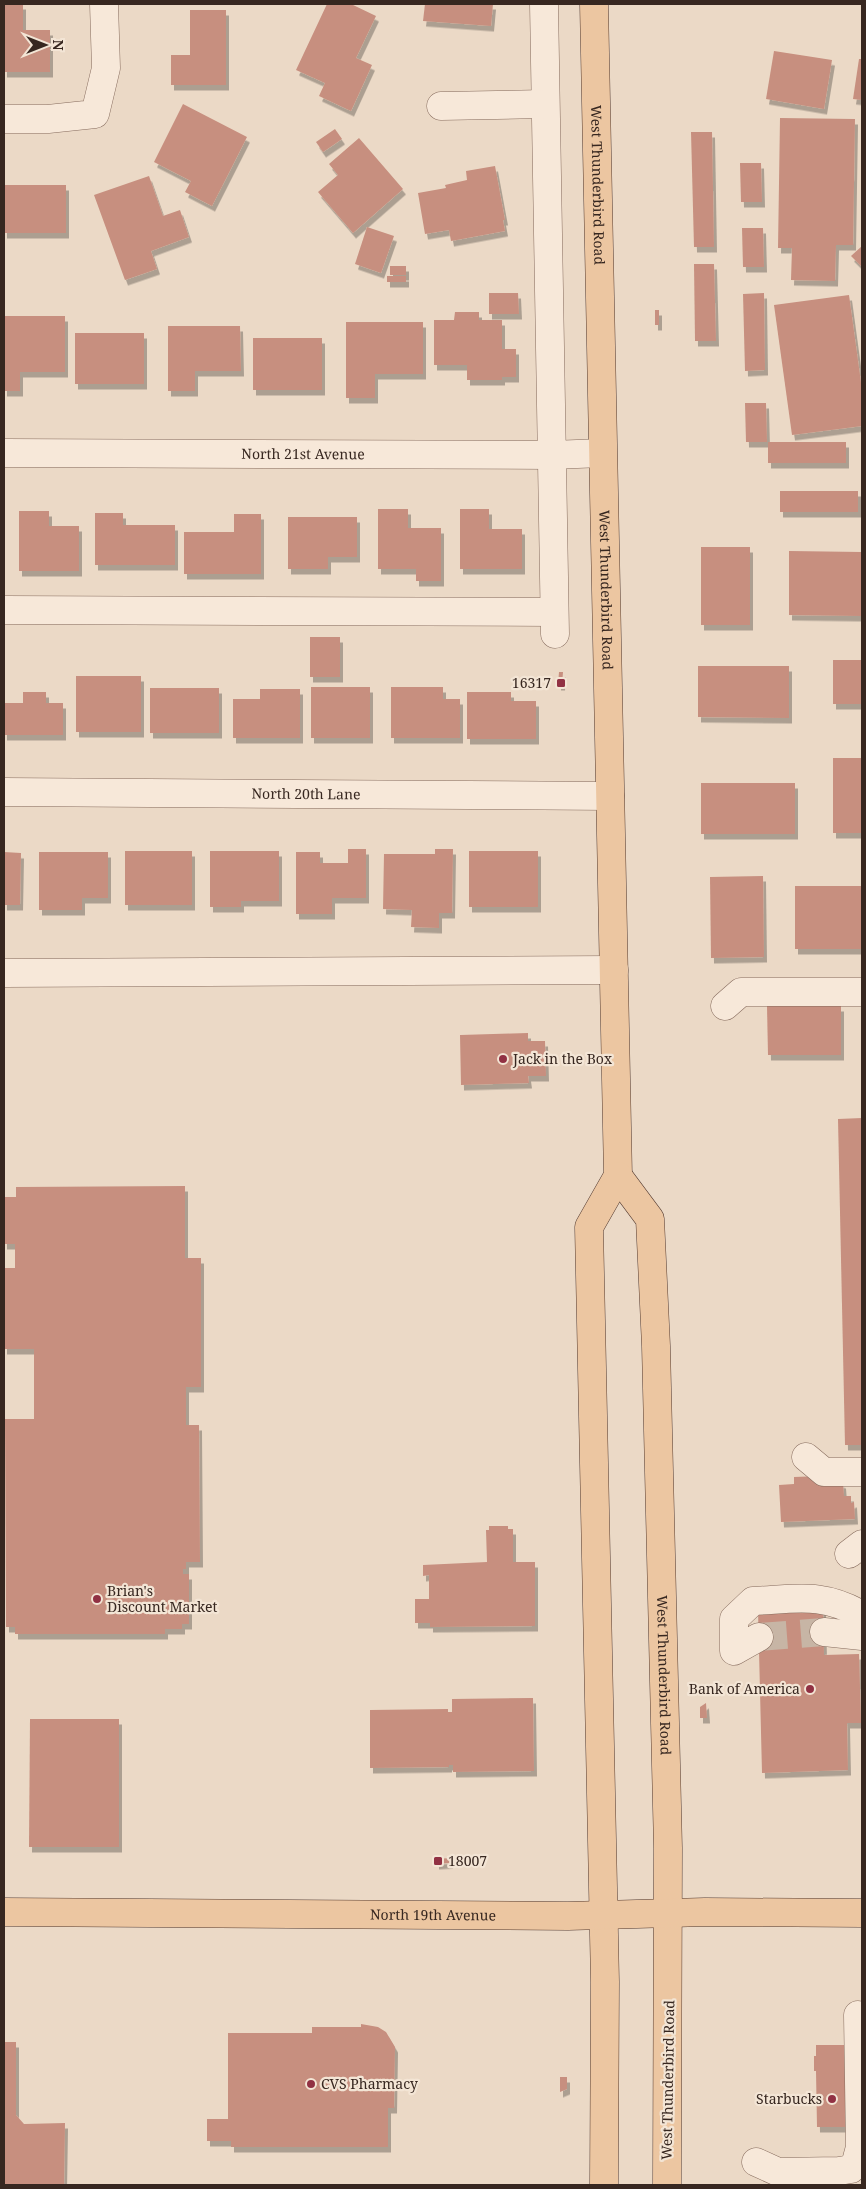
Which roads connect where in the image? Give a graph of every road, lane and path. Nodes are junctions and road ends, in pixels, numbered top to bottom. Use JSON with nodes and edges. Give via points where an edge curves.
{"nodes":[{"id":1,"x":104,"y":4,"type":"edge"},
{"id":2,"x":544,"y":4,"type":"edge"},
{"id":3,"x":594,"y":4,"type":"edge"},
{"id":4,"x":545,"y":104,"type":"junction"},
{"id":5,"x":441,"y":106,"type":"dead end"},
{"id":6,"x":4,"y":119,"type":"edge"},
{"id":7,"x":4,"y":453,"type":"edge"},
{"id":8,"x":602,"y":453,"type":"junction"},
{"id":9,"x":552,"y":455,"type":"junction"},
{"id":10,"x":4,"y":610,"type":"edge"},
{"id":11,"x":4,"y":792,"type":"edge"},
{"id":12,"x":610,"y":796,"type":"junction"},
{"id":13,"x":614,"y":970,"type":"junction"},
{"id":14,"x":4,"y":973,"type":"edge"},
{"id":15,"x":862,"y":992,"type":"edge"},
{"id":16,"x":725,"y":1006,"type":"dead end"},
{"id":17,"x":618,"y":1176,"type":"junction"},
{"id":18,"x":806,"y":1458,"type":"dead end"},
{"id":19,"x":862,"y":1472,"type":"edge"},
{"id":20,"x":862,"y":1615,"type":"edge"},
{"id":21,"x":824,"y":1632,"type":"tunnel mouth"},
{"id":22,"x":862,"y":1636,"type":"edge"},
{"id":23,"x":759,"y":1637,"type":"tunnel mouth"},
{"id":24,"x":4,"y":1912,"type":"edge"},
{"id":25,"x":862,"y":1913,"type":"edge"},
{"id":26,"x":668,"y":1914,"type":"junction"},
{"id":27,"x":603,"y":1915,"type":"junction"},
{"id":28,"x":858,"y":2015,"type":"dead end"},
{"id":29,"x":756,"y":2162,"type":"dead end"},
{"id":30,"x":604,"y":2185,"type":"edge"},
{"id":31,"x":667,"y":2185,"type":"edge"}],
"edges":[{"from":1,"to":6,"type":"street","via":[[106,68],[95,114]]},
{"from":2,"to":4,"type":"street"},
{"from":3,"to":8,"type":"main road","name":"West Thunderbird Road"},
{"from":4,"to":5,"type":"street"},
{"from":4,"to":9,"type":"street"},
{"from":7,"to":9,"type":"street","name":"North 21st Avenue"},
{"from":8,"to":9,"type":"street","name":"North 21st Avenue"},
{"from":8,"to":12,"type":"main road","name":"West Thunderbird Road"},
{"from":9,"to":10,"type":"street","via":[[555,623]]},
{"from":11,"to":12,"type":"street","name":"North 20th Lane"},
{"from":12,"to":13,"type":"main road","name":"West Thunderbird Road"},
{"from":13,"to":14,"type":"street"},
{"from":13,"to":17,"type":"main road","name":"West Thunderbird Road"},
{"from":15,"to":16,"type":"street","via":[[741,992]]},
{"from":17,"to":26,"type":"main road","name":"West Thunderbird Road","via":[[650,1219],[656,1346]]},
{"from":17,"to":27,"type":"main road","via":[[589,1226]]},
{"from":18,"to":19,"type":"street","via":[[824,1472]]},
{"from":20,"to":23,"type":"street","via":[[845,1605],[821,1598],[753,1601],[734,1619],[734,1651]]},
{"from":21,"to":22,"type":"street"},
{"from":24,"to":27,"type":"main road","name":"North 19th Avenue"},
{"from":25,"to":26,"type":"main road","name":"North 19th Avenue"},
{"from":26,"to":27,"type":"main road","name":"North 19th Avenue"},
{"from":26,"to":31,"type":"main road","name":"West Thunderbird Road"},
{"from":27,"to":30,"type":"main road"},
{"from":28,"to":29,"type":"street","via":[[860,2147],[856,2162],[851,2169],[840,2171],[778,2172]]}]}
